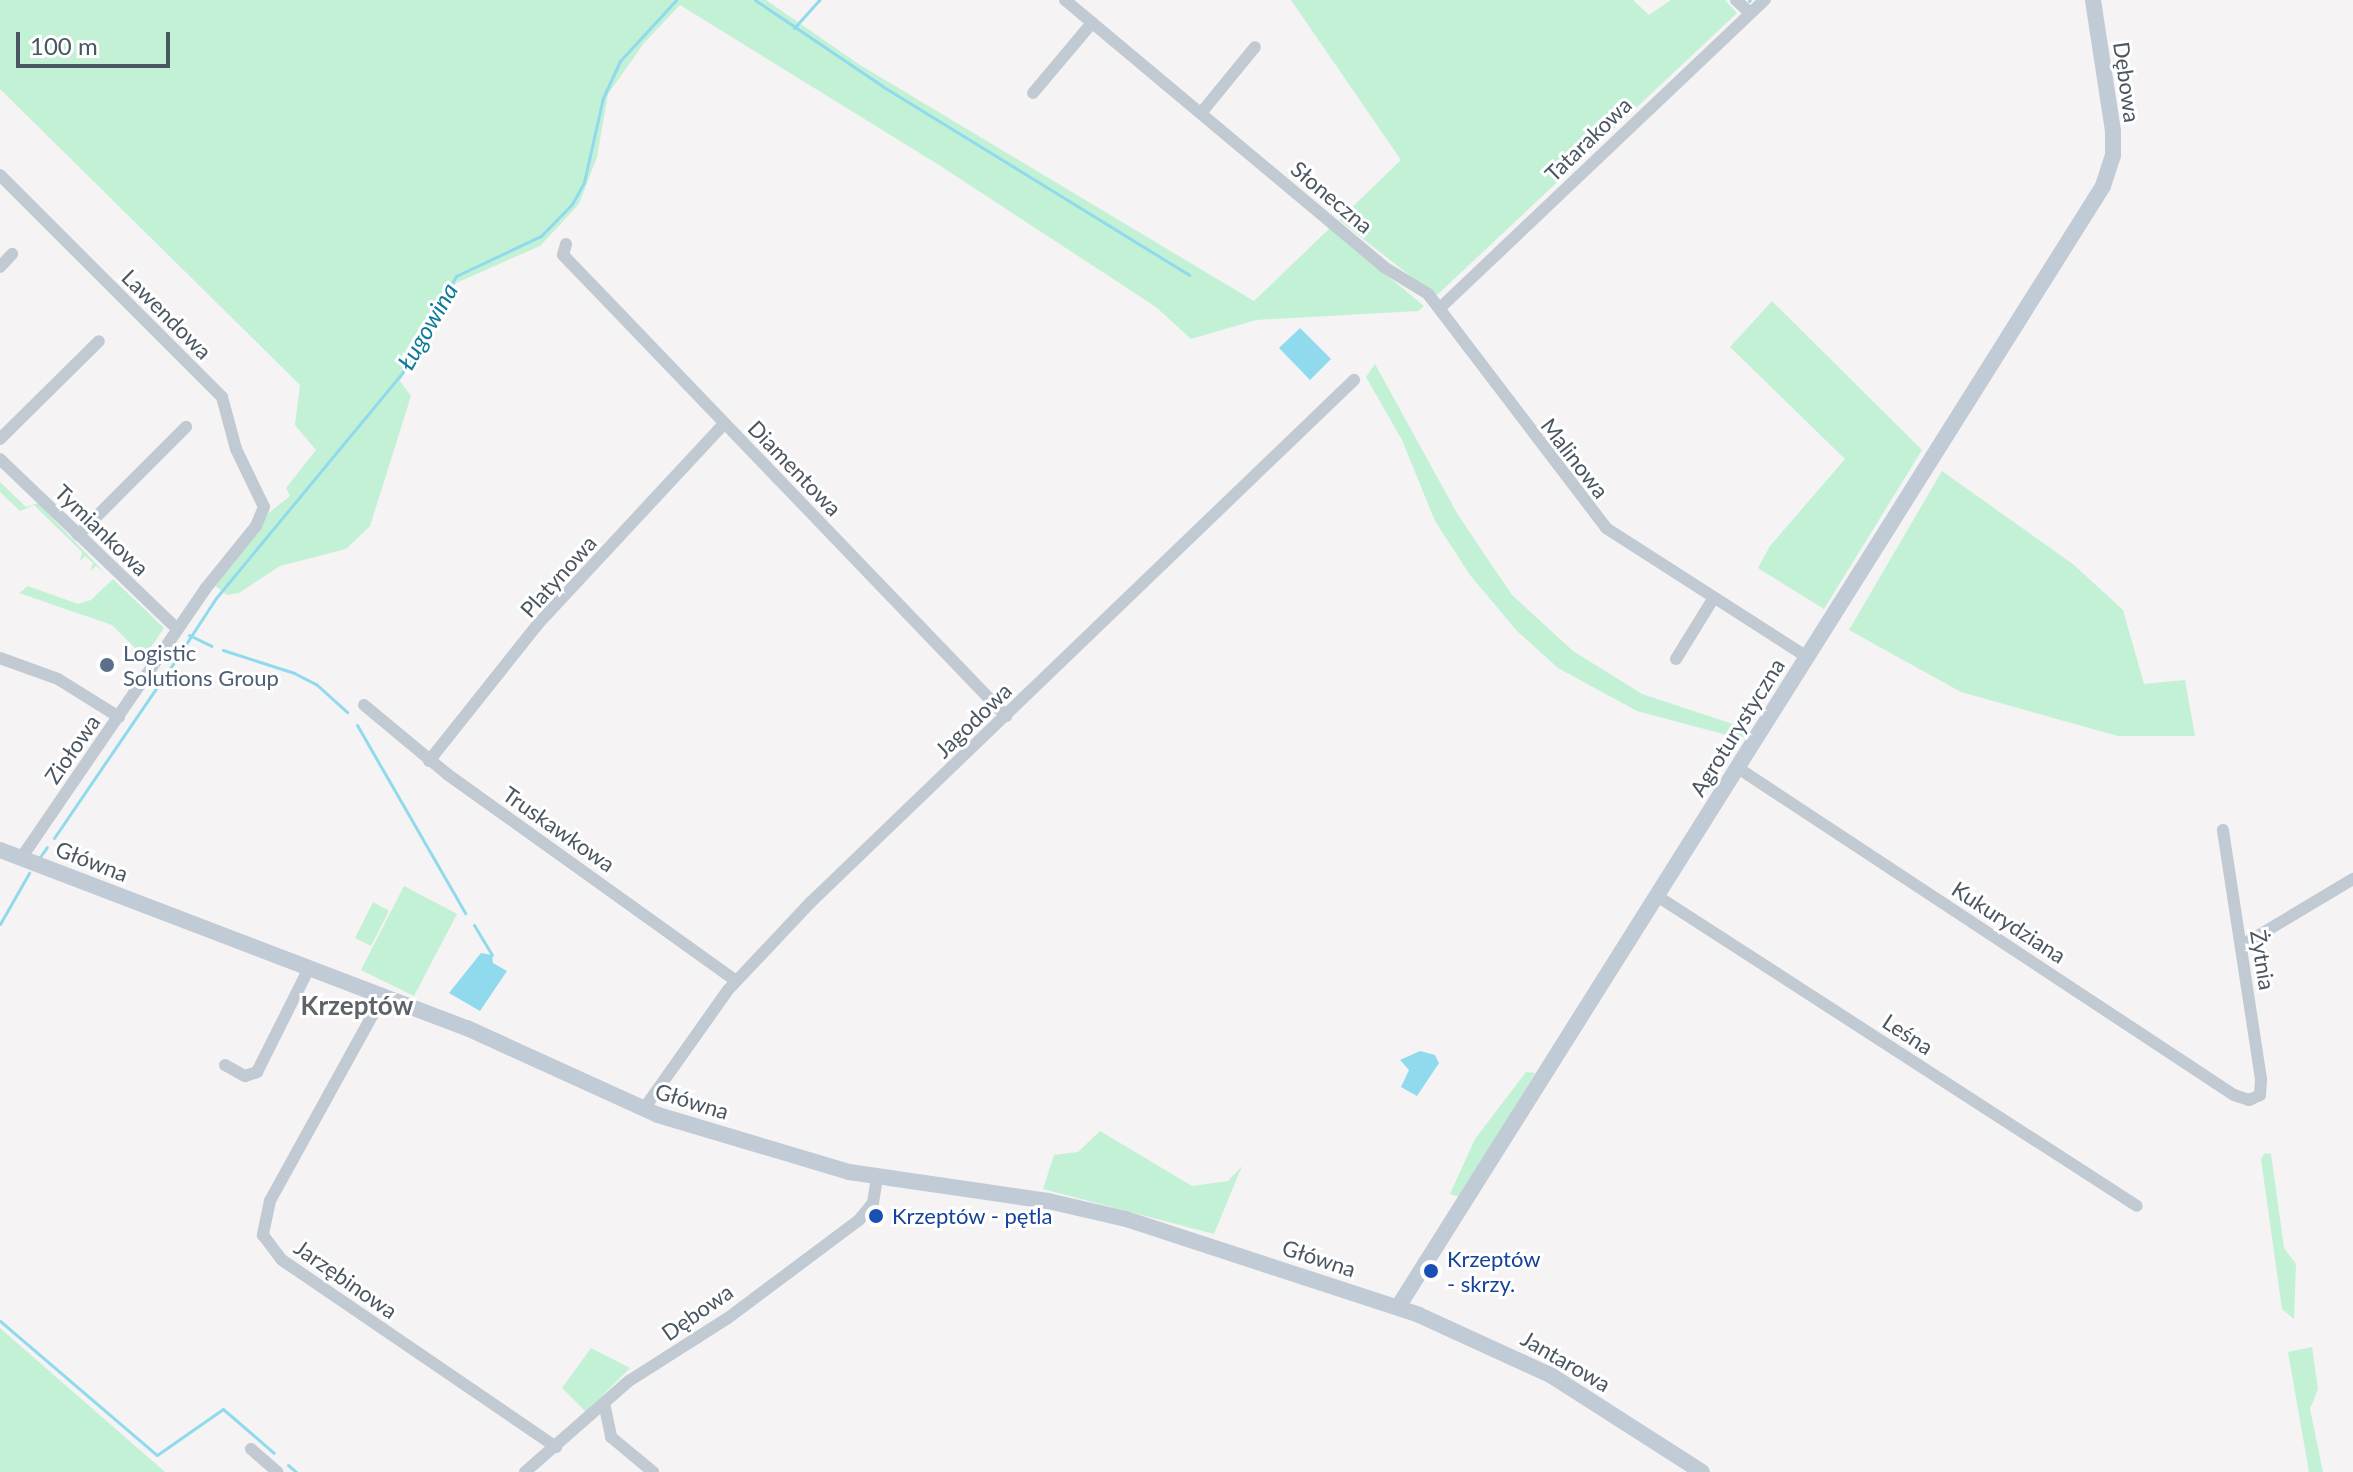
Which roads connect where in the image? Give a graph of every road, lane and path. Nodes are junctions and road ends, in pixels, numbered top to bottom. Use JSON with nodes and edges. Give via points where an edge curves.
{"nodes":[{"id":1,"x":1065,"y":0,"type":"edge"},
{"id":2,"x":1736,"y":0,"type":"edge"},
{"id":3,"x":1765,"y":0,"type":"edge"},
{"id":4,"x":2093,"y":0,"type":"edge"},
{"id":5,"x":1750,"y":13,"type":"junction"},
{"id":6,"x":1092,"y":23,"type":"junction"},
{"id":7,"x":1255,"y":47,"type":"dead end"},
{"id":8,"x":1033,"y":93,"type":"dead end"},
{"id":9,"x":1201,"y":113,"type":"junction"},
{"id":10,"x":2110,"y":170,"type":"joint"},
{"id":11,"x":0,"y":175,"type":"edge"},
{"id":12,"x":566,"y":244,"type":"dead end"},
{"id":13,"x":12,"y":254,"type":"dead end"},
{"id":14,"x":0,"y":267,"type":"edge"},
{"id":15,"x":1440,"y":308,"type":"junction"},
{"id":16,"x":99,"y":341,"type":"dead end"},
{"id":17,"x":1354,"y":380,"type":"dead end"},
{"id":18,"x":724,"y":424,"type":"junction"},
{"id":19,"x":186,"y":427,"type":"dead end"},
{"id":20,"x":0,"y":439,"type":"edge"},
{"id":21,"x":0,"y":459,"type":"edge"},
{"id":22,"x":264,"y":507,"type":"joint"},
{"id":23,"x":78,"y":535,"type":"junction"},
{"id":24,"x":1713,"y":599,"type":"junction"},
{"id":25,"x":177,"y":629,"type":"junction"},
{"id":26,"x":1807,"y":657,"type":"junction"},
{"id":27,"x":0,"y":658,"type":"edge"},
{"id":28,"x":1676,"y":659,"type":"dead end"},
{"id":29,"x":364,"y":705,"type":"dead end"},
{"id":30,"x":1006,"y":716,"type":"junction"},
{"id":31,"x":119,"y":717,"type":"junction"},
{"id":32,"x":429,"y":761,"type":"junction"},
{"id":33,"x":1738,"y":768,"type":"junction"},
{"id":34,"x":2223,"y":830,"type":"dead end"},
{"id":35,"x":0,"y":850,"type":"edge"},
{"id":36,"x":22,"y":857,"type":"junction"},
{"id":37,"x":2353,"y":879,"type":"edge"},
{"id":38,"x":1657,"y":896,"type":"junction"},
{"id":39,"x":2241,"y":946,"type":"junction"},
{"id":40,"x":309,"y":968,"type":"junction"},
{"id":41,"x":736,"y":981,"type":"junction"},
{"id":42,"x":383,"y":996,"type":"junction"},
{"id":43,"x":225,"y":1065,"type":"dead end"},
{"id":44,"x":2260,"y":1095,"type":"joint"},
{"id":45,"x":643,"y":1110,"type":"junction"},
{"id":46,"x":877,"y":1178,"type":"junction"},
{"id":47,"x":2137,"y":1206,"type":"dead end"},
{"id":48,"x":1398,"y":1307,"type":"junction"},
{"id":49,"x":604,"y":1403,"type":"junction"},
{"id":50,"x":556,"y":1447,"type":"junction"},
{"id":51,"x":251,"y":1449,"type":"dead end"},
{"id":52,"x":277,"y":1472,"type":"edge"},
{"id":53,"x":525,"y":1472,"type":"edge"},
{"id":54,"x":653,"y":1472,"type":"edge"},
{"id":55,"x":1702,"y":1472,"type":"edge"}],
"edges":[{"from":1,"to":6,"type":"street","name":"Słoneczna"},
{"from":2,"to":5,"type":"street"},
{"from":3,"to":5,"type":"street","name":"Tatarakowa"},
{"from":4,"to":10,"type":"street","name":"Dębowa","via":[[2113,131]]},
{"from":5,"to":15,"type":"street","name":"Tatarakowa"},
{"from":6,"to":8,"type":"street"},
{"from":6,"to":9,"type":"street","name":"Słoneczna"},
{"from":7,"to":9,"type":"street"},
{"from":9,"to":15,"type":"street","name":"Słoneczna"},
{"from":10,"to":26,"type":"street","name":"Agroturystyczna"},
{"from":11,"to":22,"type":"street","name":"Lawendowa","via":[[222,397],[236,449]]},
{"from":12,"to":18,"type":"street","name":"Diamentowa","via":[[563,255]]},
{"from":13,"to":14,"type":"street"},
{"from":15,"to":24,"type":"street","name":"Malinowa","via":[[1596,518],[1630,547]]},
{"from":16,"to":20,"type":"street"},
{"from":17,"to":30,"type":"street","name":"Jagodowa"},
{"from":18,"to":30,"type":"street","name":"Diamentowa"},
{"from":18,"to":32,"type":"street","name":"Platynowa","via":[[537,625]]},
{"from":19,"to":23,"type":"street"},
{"from":21,"to":23,"type":"street","name":"Tymiankowa"},
{"from":22,"to":25,"type":"street","name":"Ziołowa","via":[[256,526]]},
{"from":23,"to":25,"type":"street","name":"Tymiankowa"},
{"from":24,"to":26,"type":"street","name":"Malinowa"},
{"from":24,"to":28,"type":"street"},
{"from":25,"to":31,"type":"street","name":"Ziołowa"},
{"from":26,"to":33,"type":"street","name":"Agroturystyczna"},
{"from":27,"to":31,"type":"street","via":[[58,679]]},
{"from":29,"to":32,"type":"street","name":"Truskawkowa"},
{"from":30,"to":41,"type":"street","name":"Jagodowa"},
{"from":31,"to":36,"type":"street","name":"Ziołowa"},
{"from":32,"to":41,"type":"street","name":"Truskawkowa"},
{"from":33,"to":38,"type":"street","name":"Agroturystyczna"},
{"from":33,"to":44,"type":"street","name":"Kukurydziana","via":[[2234,1095],[2249,1100]]},
{"from":34,"to":39,"type":"street","name":"Żytnia"},
{"from":35,"to":36,"type":"street","name":"Główna"},
{"from":36,"to":40,"type":"street","name":"Główna"},
{"from":37,"to":39,"type":"street"},
{"from":38,"to":47,"type":"street","name":"Leśna"},
{"from":38,"to":48,"type":"street","name":"Agroturystyczna"},
{"from":39,"to":44,"type":"street","name":"Żytnia"},
{"from":40,"to":42,"type":"street","name":"Główna"},
{"from":40,"to":43,"type":"street","via":[[257,1072],[245,1076]]},
{"from":41,"to":45,"type":"street","name":"Jagodowa"},
{"from":42,"to":45,"type":"street","name":"Główna","via":[[502,1042]]},
{"from":42,"to":50,"type":"street","name":"Jarzębinowa","via":[[270,1201],[263,1235],[282,1260]]},
{"from":45,"to":46,"type":"street","name":"Główna"},
{"from":46,"to":48,"type":"street","name":"Główna","via":[[1081,1208]]},
{"from":46,"to":49,"type":"street","name":"Dębowa","via":[[873,1203],[859,1220]]},
{"from":48,"to":55,"type":"street","name":"Jantarowa","via":[[1552,1376]]},
{"from":49,"to":50,"type":"street","name":"Dębowa"},
{"from":49,"to":54,"type":"street","via":[[611,1437]]},
{"from":50,"to":53,"type":"street","name":"Dębowa"},
{"from":51,"to":52,"type":"street"}]}
